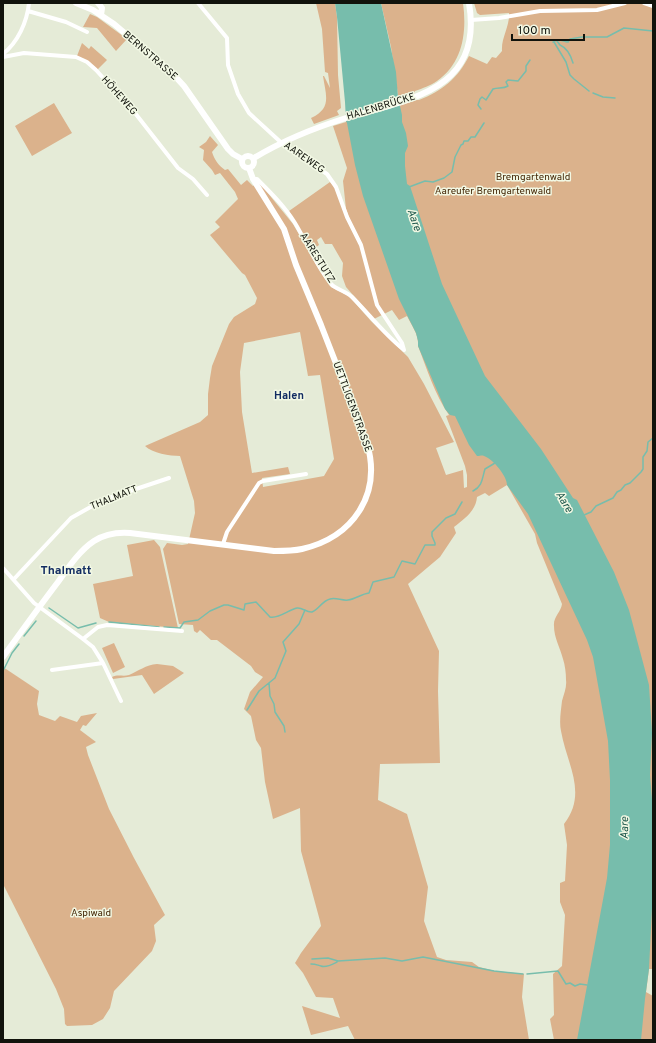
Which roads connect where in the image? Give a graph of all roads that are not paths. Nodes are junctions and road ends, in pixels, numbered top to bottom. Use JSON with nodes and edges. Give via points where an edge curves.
{"nodes":[{"id":1,"x":30,"y":3,"type":"edge"},
{"id":2,"x":76,"y":3,"type":"edge"},
{"id":3,"x":98,"y":3,"type":"edge"},
{"id":4,"x":198,"y":3,"type":"edge"},
{"id":5,"x":469,"y":3,"type":"edge"},
{"id":6,"x":625,"y":3,"type":"edge"},
{"id":7,"x":644,"y":3,"type":"edge"},
{"id":8,"x":653,"y":6,"type":"edge"},
{"id":9,"x":28,"y":11,"type":"junction"},
{"id":10,"x":102,"y":13,"type":"junction"},
{"id":11,"x":471,"y":20,"type":"junction"},
{"id":12,"x":87,"y":32,"type":"dead end"},
{"id":13,"x":3,"y":55,"type":"edge"},
{"id":14,"x":254,"y":158,"type":"junction"},
{"id":15,"x":242,"y":159,"type":"junction"},
{"id":16,"x":249,"y":168,"type":"junction"},
{"id":17,"x":253,"y":179,"type":"junction"},
{"id":18,"x":207,"y":195,"type":"dead end"},
{"id":19,"x":404,"y":350,"type":"joint"},
{"id":20,"x":306,"y":474,"type":"dead end"},
{"id":21,"x":169,"y":478,"type":"dead end"},
{"id":22,"x":223,"y":544,"type":"junction"},
{"id":23,"x":3,"y":568,"type":"edge"},
{"id":24,"x":14,"y":579,"type":"junction"},
{"id":25,"x":39,"y":607,"type":"junction"},
{"id":26,"x":182,"y":631,"type":"dead end"},
{"id":27,"x":83,"y":639,"type":"junction"},
{"id":28,"x":3,"y":657,"type":"edge"},
{"id":29,"x":103,"y":663,"type":"junction"},
{"id":30,"x":52,"y":670,"type":"dead end"},
{"id":31,"x":121,"y":701,"type":"dead end"}],
"edges":[{"from":1,"to":9,"type":"street"},
{"from":2,"to":10,"type":"main road","name":"BERNSTRASSE"},
{"from":3,"to":10,"type":"main road"},
{"from":4,"to":19,"type":"street","name":"AAREWEG","via":[[227,38],[228,65],[238,94],[252,117],[286,147],[327,174],[336,187],[361,245],[377,305]]},
{"from":5,"to":11,"type":"main road","name":"HALENBRÜCKE"},
{"from":6,"to":11,"type":"street","via":[[597,10],[540,11]]},
{"from":7,"to":8,"type":"street"},
{"from":9,"to":12,"type":"street","via":[[66,22]]},
{"from":9,"to":13,"type":"street","via":[[15,42]]},
{"from":10,"to":15,"type":"main road","name":"BERNSTRASSE","via":[[172,73],[228,149]]},
{"from":11,"to":14,"type":"main road","name":"HALENBRÜCKE","via":[[465,54],[456,70],[444,82],[418,96],[324,125]]},
{"from":13,"to":18,"type":"street","name":"HÖHEWEG","via":[[24,53],[76,57],[87,62],[135,113],[178,168],[193,179]]},
{"from":14,"to":15,"type":"main road","via":[[247,156]]},
{"from":14,"to":16,"type":"main road","via":[[254,165]]},
{"from":15,"to":16,"type":"main road","via":[[243,166]]},
{"from":16,"to":17,"type":"main road","name":"UETTLIGENSTRASSE"},
{"from":17,"to":19,"type":"street","name":"AARESTUTZ","via":[[257,179],[288,213],[331,284],[351,296]]},
{"from":17,"to":22,"type":"main road","name":"UETTLIGENSTRASSE","via":[[284,229],[367,443],[372,475],[367,496],[357,515],[336,533],[320,542],[301,549],[274,551]]},
{"from":20,"to":22,"type":"street","via":[[259,483],[226,534]]},
{"from":21,"to":24,"type":"street","name":"THALMATT","via":[[103,500],[71,518]]},
{"from":22,"to":25,"type":"main road","name":"UETTLIGENSTRASSE","via":[[130,533],[104,536],[82,552]]},
{"from":23,"to":24,"type":"street"},
{"from":24,"to":25,"type":"street"},
{"from":25,"to":27,"type":"street"},
{"from":25,"to":28,"type":"main road","name":"UETTLIGENSTRASSE"},
{"from":26,"to":27,"type":"street","via":[[107,625],[98,627]]},
{"from":27,"to":29,"type":"street","via":[[93,647]]},
{"from":29,"to":30,"type":"street"},
{"from":29,"to":31,"type":"street"}]}
